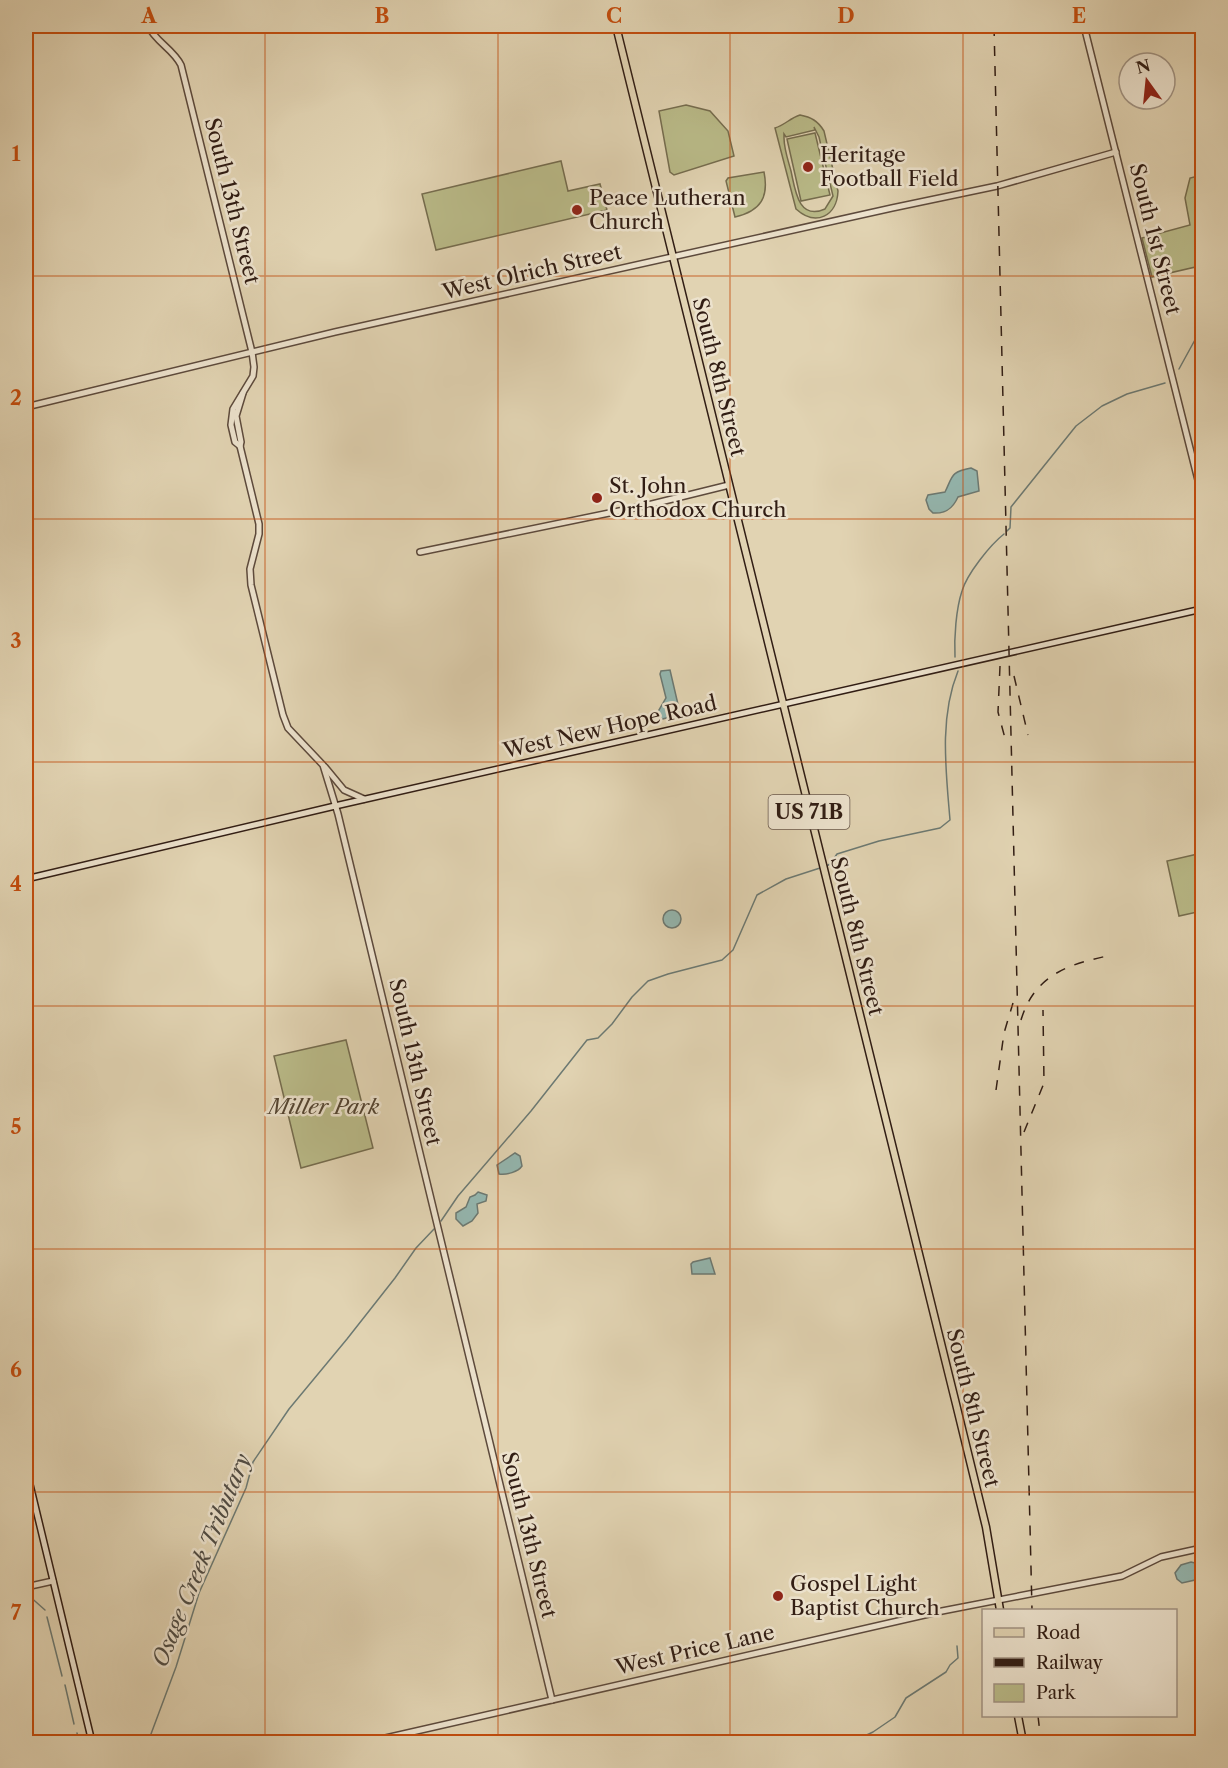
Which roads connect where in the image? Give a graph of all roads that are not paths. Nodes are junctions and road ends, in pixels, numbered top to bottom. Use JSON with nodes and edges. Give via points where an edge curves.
{"nodes":[{"id":1,"x":148,"y":26,"type":"edge"},
{"id":2,"x":616,"y":26,"type":"edge"},
{"id":3,"x":1084,"y":26,"type":"edge"},
{"id":4,"x":1116,"y":152,"type":"junction"},
{"id":5,"x":673,"y":257,"type":"junction"},
{"id":6,"x":252,"y":352,"type":"junction"},
{"id":7,"x":26,"y":407,"type":"edge"},
{"id":8,"x":729,"y":485,"type":"junction"},
{"id":9,"x":1203,"y":496,"type":"edge"},
{"id":10,"x":420,"y":552,"type":"dead end"},
{"id":11,"x":1203,"y":609,"type":"edge"},
{"id":12,"x":783,"y":705,"type":"junction"},
{"id":13,"x":323,"y":765,"type":"junction"},
{"id":14,"x":364,"y":799,"type":"junction"},
{"id":15,"x":335,"y":806,"type":"junction"},
{"id":16,"x":26,"y":879,"type":"edge"},
{"id":17,"x":26,"y":1468,"type":"edge"},
{"id":18,"x":1203,"y":1548,"type":"edge"},
{"id":19,"x":53,"y":1581,"type":"junction"},
{"id":20,"x":26,"y":1587,"type":"edge"},
{"id":21,"x":998,"y":1600,"type":"junction"},
{"id":22,"x":1000,"y":1609,"type":"edge"},
{"id":23,"x":552,"y":1700,"type":"junction"},
{"id":24,"x":1018,"y":1717,"type":"edge"},
{"id":25,"x":92,"y":1743,"type":"edge"},
{"id":26,"x":368,"y":1743,"type":"edge"},
{"id":27,"x":1023,"y":1743,"type":"edge"}],
"edges":[{"from":1,"to":6,"type":"street","name":"South 13th Street","via":[[181,65]]},
{"from":2,"to":5,"type":"main road","name":"South 8th Street","number":"US 71B"},
{"from":3,"to":4,"type":"street","name":"South 1st Street"},
{"from":4,"to":5,"type":"street","name":"West Olrich Street","via":[[945,198]]},
{"from":4,"to":9,"type":"street","name":"South 1st Street"},
{"from":5,"to":6,"type":"street","name":"West Olrich Street"},
{"from":5,"to":8,"type":"main road","name":"South 8th Street","number":"US 71B"},
{"from":6,"to":7,"type":"street","name":"West Olrich Street"},
{"from":6,"to":13,"type":"street","name":"South 13th Street","via":[[253,376],[233,409],[231,425],[259,524],[250,577],[288,728]]},
{"from":8,"to":10,"type":"street"},
{"from":8,"to":12,"type":"main road","name":"South 8th Street","number":"US 71B"},
{"from":11,"to":12,"type":"street","name":"West New Hope Road"},
{"from":12,"to":14,"type":"street","name":"West New Hope Road"},
{"from":12,"to":21,"type":"main road","name":"South 8th Street","number":"US 71B","via":[[986,1527]]},
{"from":13,"to":14,"type":"street","via":[[344,789]]},
{"from":13,"to":15,"type":"street","name":"South 13th Street"},
{"from":14,"to":15,"type":"street","name":"West New Hope Road"},
{"from":15,"to":16,"type":"street","name":"West New Hope Road"},
{"from":15,"to":23,"type":"street","name":"South 13th Street"},
{"from":17,"to":19,"type":"street"},
{"from":18,"to":21,"type":"street","name":"West Price Lane","via":[[1161,1557],[1122,1576]]},
{"from":19,"to":20,"type":"street"},
{"from":19,"to":25,"type":"street"},
{"from":21,"to":22,"type":"main road","name":"South 8th Street","number":"US 71B"},
{"from":21,"to":23,"type":"street","name":"West Price Lane"},
{"from":23,"to":26,"type":"street","name":"West Price Lane"},
{"from":24,"to":27,"type":"main road"}]}
